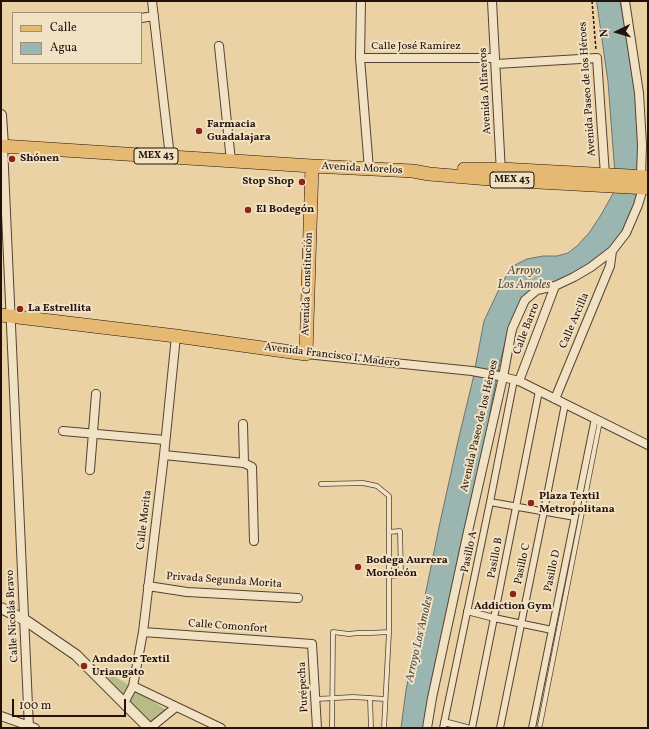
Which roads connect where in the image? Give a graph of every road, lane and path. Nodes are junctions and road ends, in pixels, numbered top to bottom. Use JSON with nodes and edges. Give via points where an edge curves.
{"nodes":[{"id":1,"x":152,"y":1,"type":"edge"},
{"id":2,"x":361,"y":1,"type":"edge"},
{"id":3,"x":492,"y":1,"type":"edge"},
{"id":4,"x":592,"y":1,"type":"edge"},
{"id":5,"x":624,"y":1,"type":"edge"},
{"id":6,"x":154,"y":16,"type":"junction"},
{"id":7,"x":142,"y":18,"type":"edge"},
{"id":8,"x":219,"y":46,"type":"dead end"},
{"id":9,"x":360,"y":58,"type":"junction"},
{"id":10,"x":597,"y":58,"type":"junction"},
{"id":11,"x":496,"y":61,"type":"junction"},
{"id":12,"x":1,"y":115,"type":"edge"},
{"id":13,"x":2,"y":146,"type":"edge"},
{"id":14,"x":170,"y":157,"type":"junction"},
{"id":15,"x":231,"y":161,"type":"junction"},
{"id":16,"x":312,"y":166,"type":"junction"},
{"id":17,"x":369,"y":169,"type":"junction"},
{"id":18,"x":501,"y":175,"type":"junction"},
{"id":19,"x":609,"y":179,"type":"junction"},
{"id":20,"x":643,"y":182,"type":"edge"},
{"id":21,"x":612,"y":252,"type":"junction"},
{"id":22,"x":555,"y":286,"type":"junction"},
{"id":23,"x":6,"y":316,"type":"edge"},
{"id":24,"x":176,"y":336,"type":"junction"},
{"id":25,"x":306,"y":354,"type":"junction"},
{"id":26,"x":501,"y":376,"type":"junction"},
{"id":27,"x":517,"y":380,"type":"junction"},
{"id":28,"x":540,"y":391,"type":"junction"},
{"id":29,"x":96,"y":394,"type":"dead end"},
{"id":30,"x":555,"y":399,"type":"junction"},
{"id":31,"x":565,"y":404,"type":"junction"},
{"id":32,"x":598,"y":420,"type":"junction"},
{"id":33,"x":243,"y":424,"type":"dead end"},
{"id":34,"x":63,"y":431,"type":"dead end"},
{"id":35,"x":92,"y":433,"type":"junction"},
{"id":36,"x":165,"y":440,"type":"junction"},
{"id":37,"x":648,"y":445,"type":"edge"},
{"id":38,"x":164,"y":455,"type":"junction"},
{"id":39,"x":244,"y":463,"type":"junction"},
{"id":40,"x":90,"y":470,"type":"dead end"},
{"id":41,"x":321,"y":484,"type":"dead end"},
{"id":42,"x":490,"y":502,"type":"junction"},
{"id":43,"x":516,"y":507,"type":"junction"},
{"id":44,"x":544,"y":512,"type":"junction"},
{"id":45,"x":575,"y":517,"type":"junction"},
{"id":46,"x":389,"y":532,"type":"junction"},
{"id":47,"x":254,"y":541,"type":"dead end"},
{"id":48,"x":389,"y":576,"type":"junction"},
{"id":49,"x":148,"y":586,"type":"junction"},
{"id":50,"x":298,"y":598,"type":"dead end"},
{"id":51,"x":1,"y":608,"type":"edge"},
{"id":52,"x":467,"y":611,"type":"junction"},
{"id":53,"x":494,"y":618,"type":"junction"},
{"id":54,"x":25,"y":620,"type":"junction"},
{"id":55,"x":520,"y":624,"type":"junction"},
{"id":56,"x":552,"y":630,"type":"junction"},
{"id":57,"x":143,"y":632,"type":"junction"},
{"id":58,"x":389,"y":632,"type":"junction"},
{"id":59,"x":312,"y":644,"type":"joint"},
{"id":60,"x":133,"y":686,"type":"junction"},
{"id":61,"x":370,"y":698,"type":"junction"},
{"id":62,"x":316,"y":699,"type":"junction"},
{"id":63,"x":333,"y":699,"type":"junction"},
{"id":64,"x":385,"y":699,"type":"junction"},
{"id":65,"x":124,"y":703,"type":"junction"},
{"id":66,"x":176,"y":707,"type":"junction"},
{"id":67,"x":1,"y":716,"type":"edge"},
{"id":68,"x":444,"y":725,"type":"edge"},
{"id":69,"x":540,"y":725,"type":"dead end"},
{"id":70,"x":31,"y":727,"type":"edge"},
{"id":71,"x":150,"y":728,"type":"edge"},
{"id":72,"x":221,"y":728,"type":"edge"},
{"id":73,"x":317,"y":728,"type":"edge"},
{"id":74,"x":332,"y":728,"type":"edge"},
{"id":75,"x":371,"y":728,"type":"edge"},
{"id":76,"x":384,"y":728,"type":"edge"},
{"id":77,"x":427,"y":728,"type":"edge"},
{"id":78,"x":468,"y":728,"type":"edge"},
{"id":79,"x":472,"y":728,"type":"edge"},
{"id":80,"x":500,"y":728,"type":"edge"},
{"id":81,"x":532,"y":728,"type":"edge"}],
"edges":[{"from":1,"to":6,"type":"street"},
{"from":2,"to":9,"type":"street"},
{"from":3,"to":11,"type":"street","name":"Avenida Alfareros"},
{"from":4,"to":10,"type":"path","name":"Avenida Paseo de los Héroes"},
{"from":5,"to":20,"type":"street","name":"Avenida Paseo de los Héroes","via":[[639,93]]},
{"from":6,"to":7,"type":"street"},
{"from":6,"to":14,"type":"street"},
{"from":8,"to":15,"type":"street"},
{"from":9,"to":11,"type":"street","name":"Calle José Ramírez"},
{"from":9,"to":17,"type":"street"},
{"from":10,"to":11,"type":"street","name":"Calle José Ramírez"},
{"from":10,"to":19,"type":"street","name":"Avenida Paseo de los Héroes"},
{"from":11,"to":18,"type":"street","name":"Avenida Alfareros"},
{"from":12,"to":13,"type":"street"},
{"from":13,"to":14,"type":"main road","number":"MEX 43"},
{"from":13,"to":23,"type":"street","name":"Calle Nicolás Bravo"},
{"from":14,"to":15,"type":"main road","number":"MEX 43"},
{"from":15,"to":16,"type":"main road","number":"MEX 43"},
{"from":16,"to":17,"type":"main road","name":"Avenida Morelos","number":"MEX 43"},
{"from":16,"to":25,"type":"main road","name":"Avenida Constitución"},
{"from":17,"to":18,"type":"main road","name":"Avenida Morelos","number":"MEX 43","via":[[413,171],[428,168]]},
{"from":18,"to":19,"type":"main road","number":"MEX 43"},
{"from":19,"to":20,"type":"main road","number":"MEX 43"},
{"from":20,"to":21,"type":"street","name":"Avenida Paseo de los Héroes","via":[[638,204],[626,233]]},
{"from":21,"to":22,"type":"street","name":"Avenida Paseo de los Héroes","via":[[586,270]]},
{"from":21,"to":30,"type":"street","name":"Calle Arcilla","via":[[610,266]]},
{"from":22,"to":26,"type":"street","name":"Avenida Paseo de los Héroes","via":[[537,290],[525,300],[512,328]]},
{"from":22,"to":27,"type":"street","name":"Calle Barro"},
{"from":23,"to":24,"type":"main road","name":"Avenida Francisco I. Madero"},
{"from":23,"to":54,"type":"street","name":"Calle Nicolás Bravo"},
{"from":24,"to":25,"type":"main road","name":"Avenida Francisco I. Madero"},
{"from":24,"to":36,"type":"street","name":"Calle Morita"},
{"from":25,"to":26,"type":"street","name":"Avenida Francisco I. Madero"},
{"from":26,"to":27,"type":"street","name":"Avenida Francisco I. Madero"},
{"from":26,"to":77,"type":"street","name":"Avenida Paseo de los Héroes"},
{"from":27,"to":28,"type":"street","name":"Avenida Francisco I. Madero"},
{"from":27,"to":42,"type":"street","name":"Pasillo A"},
{"from":28,"to":30,"type":"street","name":"Avenida Francisco I. Madero"},
{"from":28,"to":43,"type":"street","name":"Pasillo B"},
{"from":29,"to":35,"type":"street"},
{"from":30,"to":31,"type":"street","name":"Avenida Francisco I. Madero"},
{"from":31,"to":32,"type":"street","name":"Avenida Francisco I. Madero"},
{"from":31,"to":44,"type":"street","name":"Pasillo C"},
{"from":32,"to":37,"type":"street","name":"Avenida Francisco I. Madero"},
{"from":32,"to":45,"type":"street","name":"Pasillo D"},
{"from":32,"to":69,"type":"lane"},
{"from":33,"to":39,"type":"street"},
{"from":34,"to":35,"type":"street"},
{"from":35,"to":36,"type":"street"},
{"from":35,"to":40,"type":"street"},
{"from":36,"to":38,"type":"street","name":"Calle Morita"},
{"from":38,"to":39,"type":"street"},
{"from":38,"to":49,"type":"street","name":"Calle Morita"},
{"from":39,"to":47,"type":"street","via":[[252,467]]},
{"from":41,"to":46,"type":"lane","via":[[363,483],[377,486],[389,496]]},
{"from":42,"to":43,"type":"street"},
{"from":42,"to":52,"type":"street","name":"Pasillo A"},
{"from":43,"to":44,"type":"street"},
{"from":43,"to":53,"type":"street","name":"Pasillo B"},
{"from":44,"to":45,"type":"street"},
{"from":44,"to":55,"type":"street","name":"Pasillo C"},
{"from":45,"to":56,"type":"street","name":"Pasillo D"},
{"from":46,"to":48,"type":"lane"},
{"from":46,"to":48,"type":"lane","via":[[400,531],[401,575]]},
{"from":48,"to":58,"type":"lane"},
{"from":49,"to":50,"type":"street","name":"Privada Segunda Morita","via":[[187,592]]},
{"from":49,"to":57,"type":"street","name":"Calle Morita"},
{"from":51,"to":54,"type":"street"},
{"from":52,"to":53,"type":"street"},
{"from":52,"to":68,"type":"street","name":"Pasillo A"},
{"from":53,"to":55,"type":"street"},
{"from":53,"to":79,"type":"street","name":"Pasillo B"},
{"from":54,"to":65,"type":"street","via":[[76,655]]},
{"from":54,"to":70,"type":"street","name":"Calle Nicolás Bravo"},
{"from":55,"to":56,"type":"street"},
{"from":55,"to":80,"type":"street","name":"Pasillo C"},
{"from":56,"to":81,"type":"street","name":"Pasillo D"},
{"from":57,"to":59,"type":"street","name":"Calle Comonfort"},
{"from":57,"to":60,"type":"street","name":"Calle Morita"},
{"from":58,"to":63,"type":"lane","via":[[333,632]]},
{"from":58,"to":64,"type":"lane"},
{"from":59,"to":62,"type":"street","name":"Purépecha"},
{"from":60,"to":65,"type":"street","name":"Calle Morita"},
{"from":60,"to":66,"type":"street"},
{"from":61,"to":63,"type":"lane"},
{"from":61,"to":64,"type":"lane"},
{"from":61,"to":75,"type":"lane"},
{"from":62,"to":63,"type":"lane"},
{"from":62,"to":73,"type":"street","name":"Purépecha"},
{"from":63,"to":74,"type":"lane"},
{"from":64,"to":76,"type":"lane"},
{"from":65,"to":71,"type":"street"},
{"from":66,"to":71,"type":"street"},
{"from":66,"to":72,"type":"street"},
{"from":67,"to":70,"type":"street"},
{"from":68,"to":78,"type":"street"}]}
